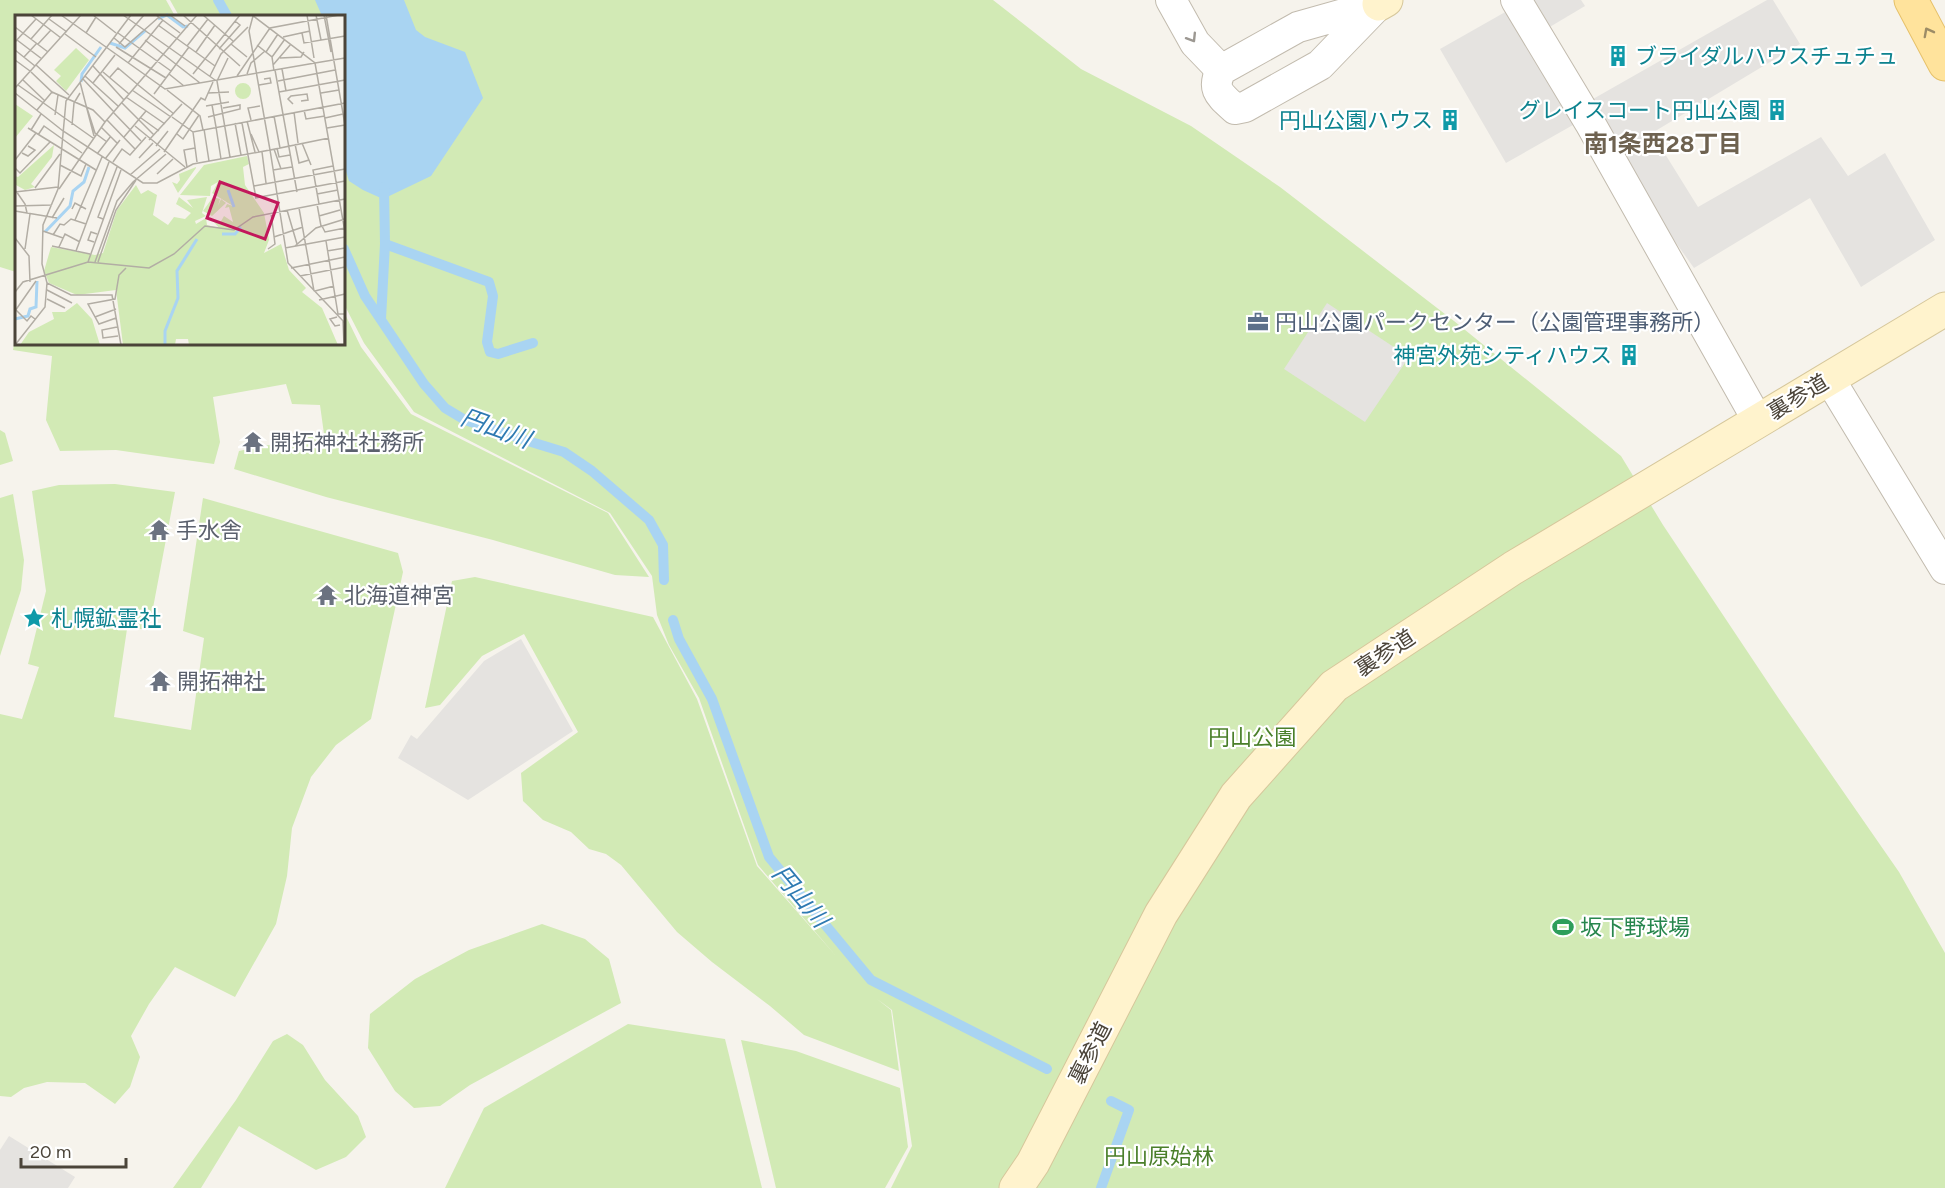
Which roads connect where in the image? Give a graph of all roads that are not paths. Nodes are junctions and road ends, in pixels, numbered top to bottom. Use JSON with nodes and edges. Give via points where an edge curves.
{"nodes":[{"id":1,"x":1171,"y":0,"type":"edge"},
{"id":2,"x":1516,"y":0,"type":"edge"},
{"id":3,"x":1911,"y":0,"type":"edge"},
{"id":4,"x":1383,"y":2,"type":"edge"},
{"id":5,"x":1945,"y":64,"type":"edge"},
{"id":6,"x":1221,"y":70,"type":"junction"},
{"id":7,"x":1945,"y":309,"type":"edge"},
{"id":8,"x":1829,"y":378,"type":"junction"},
{"id":9,"x":1758,"y":421,"type":"junction"},
{"id":10,"x":1945,"y":569,"type":"edge"},
{"id":11,"x":1016,"y":1188,"type":"edge"}],
"edges":[{"from":1,"to":6,"type":"street","one_way":true,"via":[[1195,43]]},
{"from":2,"to":9,"type":"street"},
{"from":5,"to":3,"type":"main road","one_way":true},
{"from":4,"to":6,"type":"street","via":[[1298,27]]},
{"from":4,"to":6,"type":"street","via":[[1320,65],[1245,107],[1235,108],[1218,94],[1216,80]]},
{"from":7,"to":8,"type":"street","name":"裏参道"},
{"from":8,"to":9,"type":"street","name":"裏参道"},
{"from":8,"to":10,"type":"street"},
{"from":9,"to":11,"type":"street","name":"裏参道","via":[[1513,568],[1334,686],[1236,796],[1161,914],[1033,1163]]}]}
